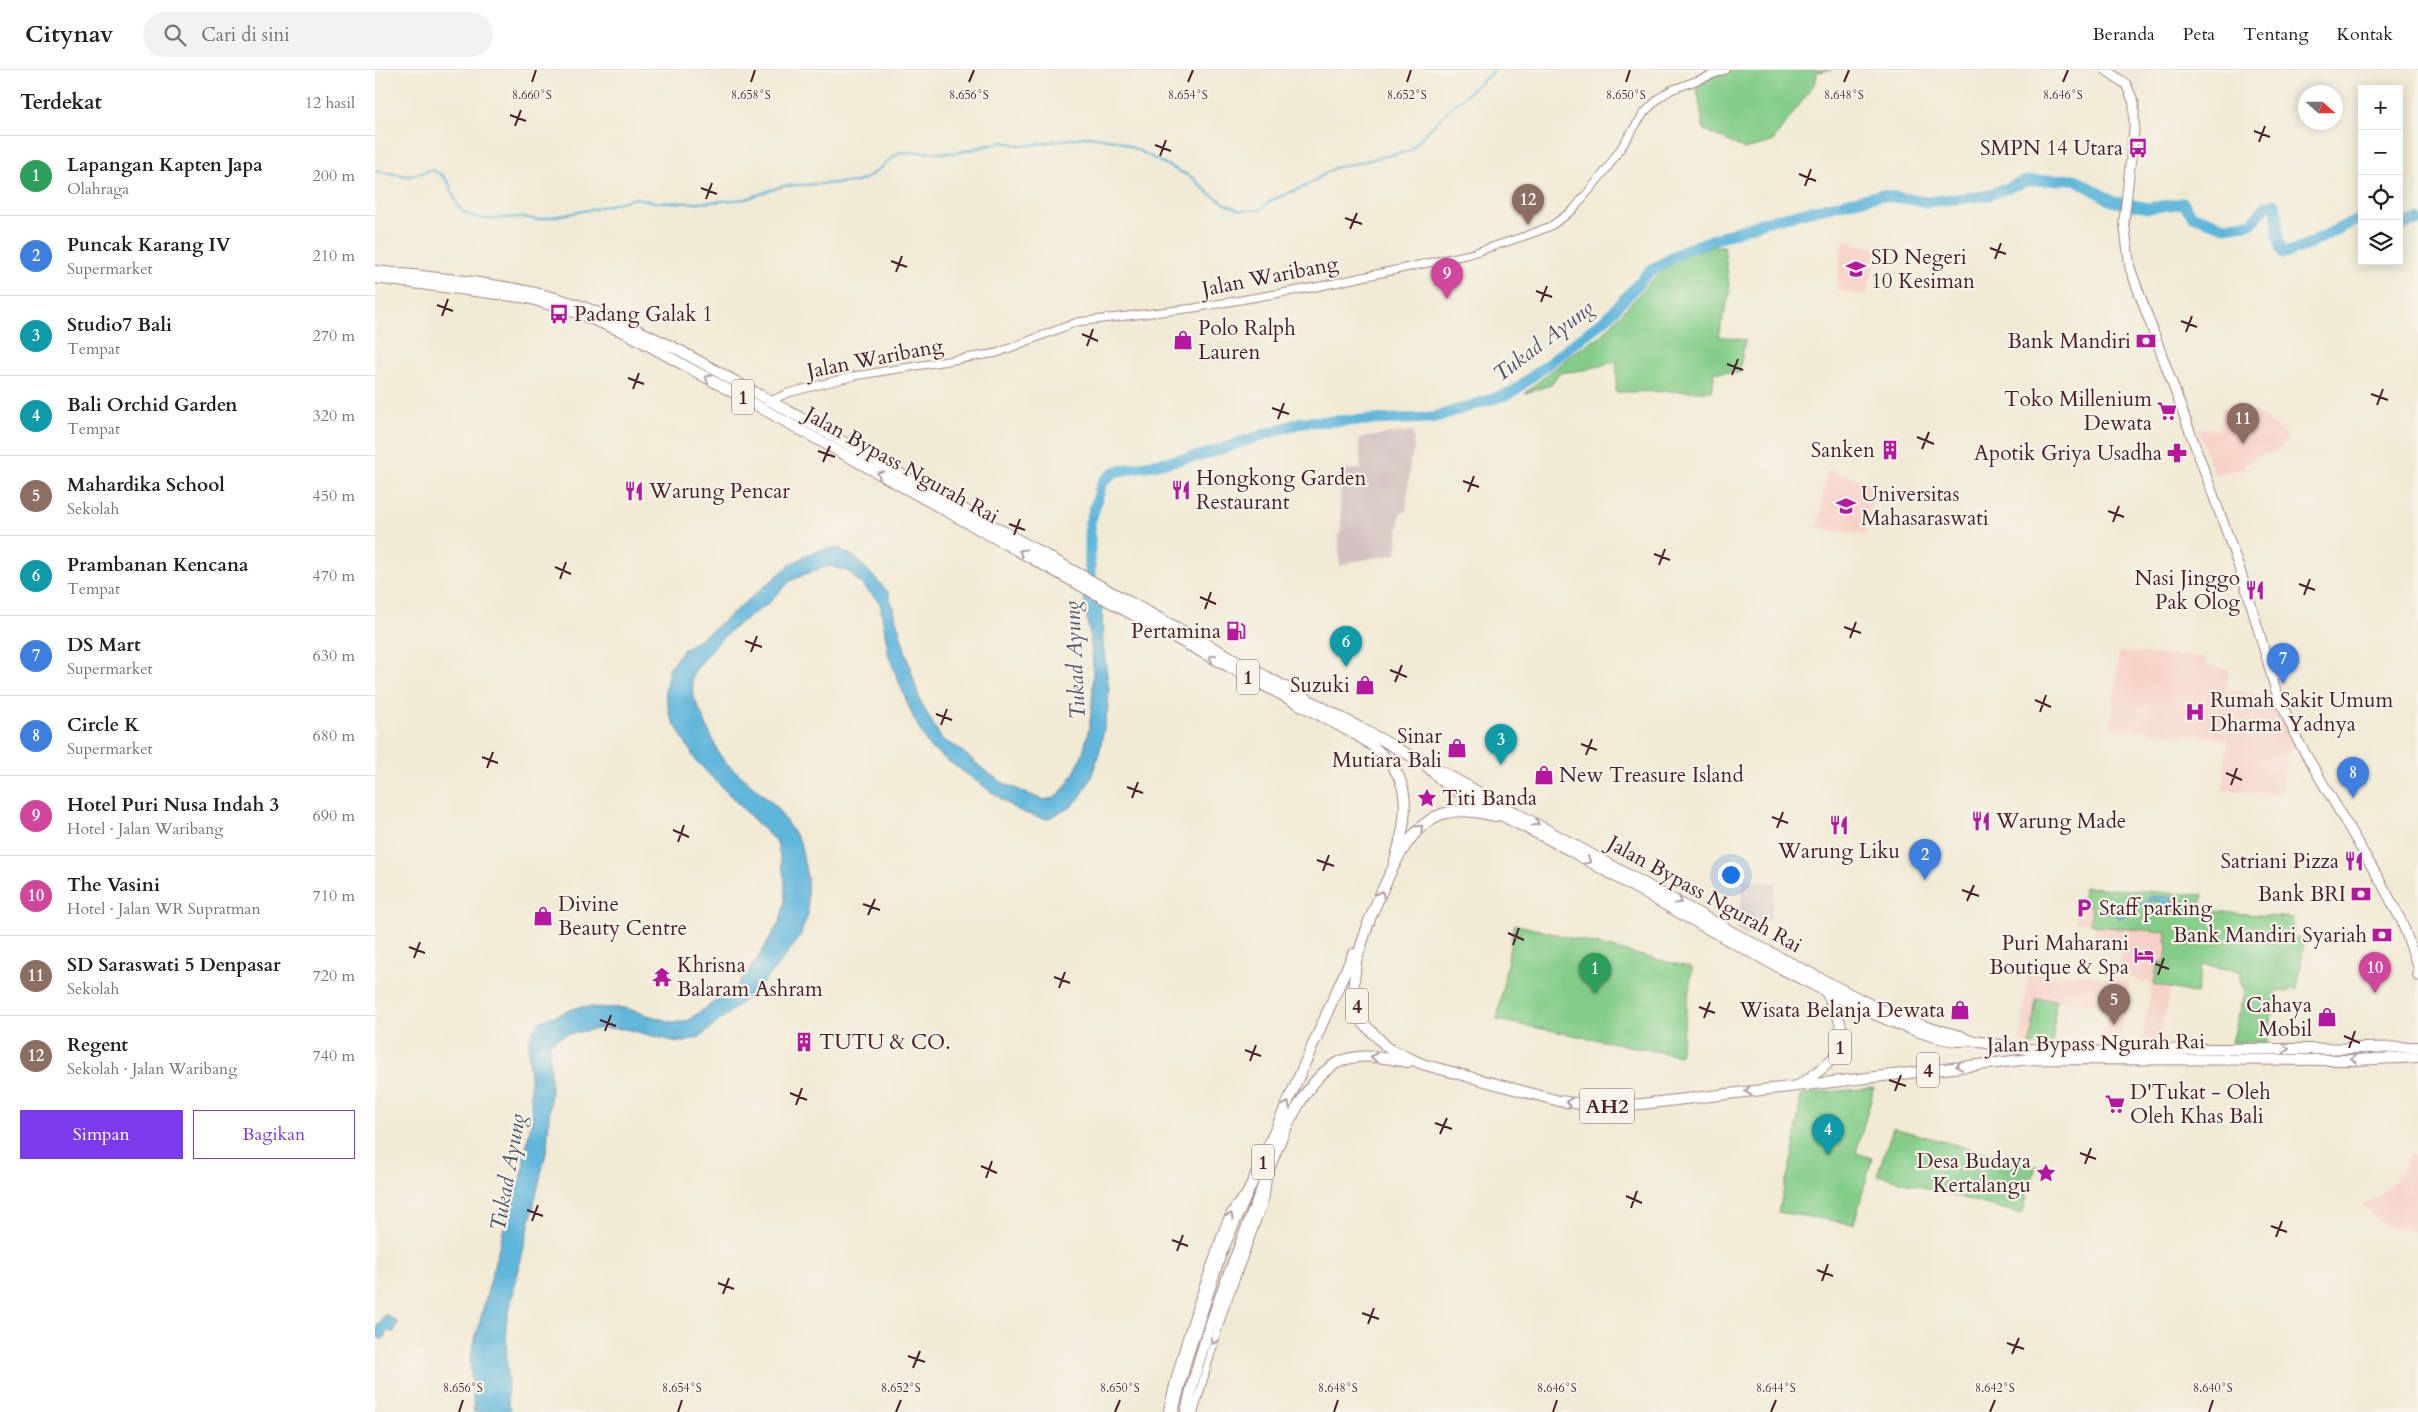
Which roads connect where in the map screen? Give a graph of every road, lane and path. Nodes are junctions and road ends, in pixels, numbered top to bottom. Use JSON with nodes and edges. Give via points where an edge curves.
{"nodes":[{"id":1,"x":1725,"y":70,"type":"edge"},
{"id":2,"x":2106,"y":70,"type":"edge"},
{"id":3,"x":375,"y":271,"type":"edge"},
{"id":4,"x":375,"y":278,"type":"edge"},
{"id":5,"x":399,"y":278,"type":"junction"},
{"id":6,"x":766,"y":405,"type":"junction"},
{"id":7,"x":1104,"y":593,"type":"junction"},
{"id":8,"x":1431,"y":770,"type":"junction"},
{"id":9,"x":1514,"y":821,"type":"junction"},
{"id":10,"x":1393,"y":868,"type":"junction"},
{"id":11,"x":1370,"y":919,"type":"junction"},
{"id":12,"x":2418,"y":967,"type":"edge"},
{"id":13,"x":1825,"y":991,"type":"junction"},
{"id":14,"x":1967,"y":1040,"type":"junction"},
{"id":15,"x":2418,"y":1041,"type":"edge"},
{"id":16,"x":2418,"y":1047,"type":"edge"},
{"id":17,"x":2394,"y":1048,"type":"junction"},
{"id":18,"x":2237,"y":1054,"type":"junction"},
{"id":19,"x":2418,"y":1058,"type":"edge"},
{"id":20,"x":1422,"y":1064,"type":"junction"},
{"id":21,"x":1797,"y":1087,"type":"junction"},
{"id":22,"x":1266,"y":1179,"type":"junction"},
{"id":23,"x":1251,"y":1188,"type":"junction"},
{"id":24,"x":1167,"y":1412,"type":"edge"},
{"id":25,"x":1173,"y":1412,"type":"edge"},
{"id":26,"x":1186,"y":1412,"type":"edge"},
{"id":27,"x":1194,"y":1412,"type":"edge"}],
"edges":[{"from":1,"to":6,"type":"street","name":"Jalan Waribang","via":[[1671,90],[1659,98],[1644,113],[1606,170],[1573,210],[1551,226],[1515,240],[1463,256],[1278,294],[1077,322],[997,353],[854,376],[788,394]]},
{"from":2,"to":12,"type":"main road","via":[[2126,84],[2135,103],[2125,209],[2130,268],[2226,530],[2281,705],[2402,922]]},
{"from":3,"to":5,"type":"highway","name":"Jalan Bypass Ngurah Rai","number":"1"},
{"from":4,"to":5,"type":"highway","name":"Jalan Bypass Ngurah Rai","number":"1"},
{"from":5,"to":6,"type":"highway","name":"Jalan Bypass Ngurah Rai","number":"1","via":[[512,296],[577,313],[637,338]]},
{"from":6,"to":7,"type":"highway","name":"Jalan Bypass Ngurah Rai","number":"1"},
{"from":7,"to":8,"type":"highway","name":"Jalan Bypass Ngurah Rai","number":"1","via":[[1386,742]]},
{"from":10,"to":7,"type":"highway","name":"Jalan Bypass Ngurah Rai","number":"1","one_way":true,"via":[[1404,830],[1406,807],[1398,774],[1382,753],[1347,729]]},
{"from":8,"to":9,"type":"highway","name":"Jalan Bypass Ngurah Rai","number":"1","via":[[1446,785]]},
{"from":8,"to":14,"type":"highway","name":"Jalan Bypass Ngurah Rai","one_way":true,"via":[[1440,770],[1741,937],[1875,1007]]},
{"from":10,"to":9,"type":"highway","name":"Jalan Bypass Ngurah Rai","one_way":true,"via":[[1416,830],[1442,814],[1474,812]]},
{"from":9,"to":13,"type":"highway","name":"Jalan Bypass Ngurah Rai","one_way":true},
{"from":11,"to":10,"type":"highway","name":"Jalan Bypass Ngurah Rai","one_way":true},
{"from":11,"to":20,"type":"highway","number":"4","via":[[1353,980],[1359,1011],[1364,1024],[1387,1048]]},
{"from":23,"to":11,"type":"highway","number":"1","one_way":true},
{"from":13,"to":14,"type":"highway","name":"Jalan Bypass Ngurah Rai","number":"4","via":[[1917,1032],[1960,1042]]},
{"from":13,"to":21,"type":"highway","number":"1","via":[[1841,1021],[1842,1041],[1828,1064]]},
{"from":14,"to":18,"type":"highway","name":"Jalan Bypass Ngurah Rai","number":"4","via":[[2026,1049]]},
{"from":15,"to":17,"type":"highway"},
{"from":16,"to":17,"type":"highway","name":"Jalan Bypass Ngurah Rai","number":"4"},
{"from":18,"to":17,"type":"highway","name":"Jalan Bypass Ngurah Rai","number":"4","one_way":true},
{"from":19,"to":18,"type":"highway","name":"Jalan Bypass Ngurah Rai","number":"4","one_way":true},
{"from":18,"to":21,"type":"highway","name":"Jalan Bypass Ngurah Rai","number":"4","one_way":true,"via":[[2004,1060]]},
{"from":21,"to":20,"type":"highway","name":"Jalan Bypass Ngurah Rai","number":"AH2","one_way":true,"via":[[1598,1106],[1535,1096]]},
{"from":20,"to":22,"type":"highway","number":"1","one_way":true,"via":[[1365,1056],[1347,1058],[1333,1065],[1313,1084],[1299,1104]]},
{"from":22,"to":23,"type":"highway"},
{"from":22,"to":26,"type":"highway","number":"1","via":[[1231,1266]]},
{"from":22,"to":27,"type":"street","one_way":true,"via":[[1265,1198],[1222,1315]]},
{"from":24,"to":23,"type":"street","one_way":true,"via":[[1195,1309],[1224,1230],[1235,1205]]},
{"from":23,"to":25,"type":"highway","number":"1","via":[[1222,1251],[1186,1360]]}]}
